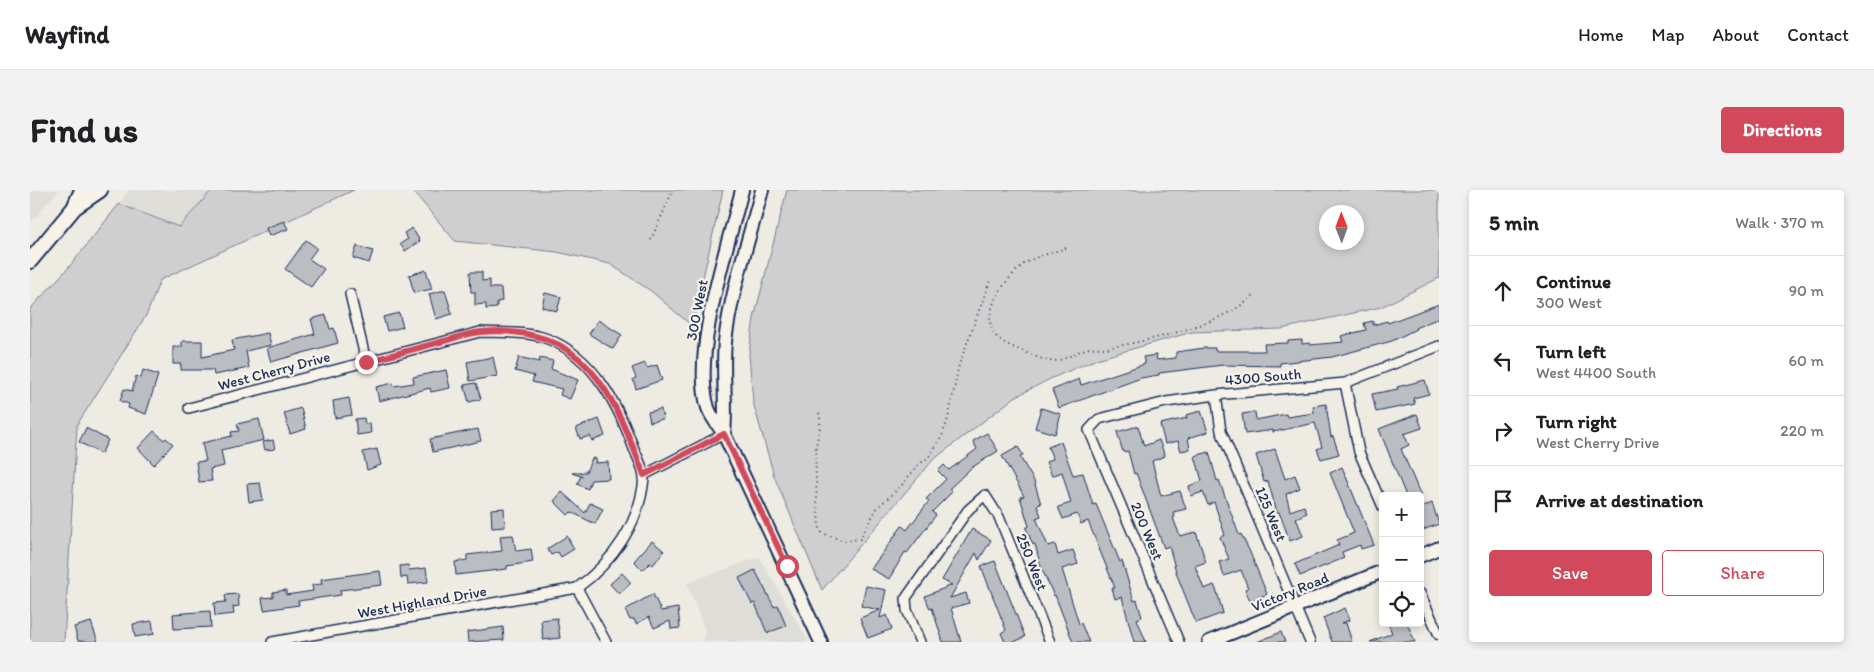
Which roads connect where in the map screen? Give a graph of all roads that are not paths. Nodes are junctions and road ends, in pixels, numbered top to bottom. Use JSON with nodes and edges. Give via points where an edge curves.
{"nodes":[{"id":1,"x":82,"y":190,"type":"edge"},
{"id":2,"x":100,"y":190,"type":"edge"},
{"id":3,"x":742,"y":190,"type":"edge"},
{"id":4,"x":762,"y":190,"type":"edge"},
{"id":5,"x":74,"y":208,"type":"junction"},
{"id":6,"x":30,"y":261,"type":"edge"},
{"id":7,"x":350,"y":294,"type":"dead end"},
{"id":8,"x":1439,"y":346,"type":"edge"},
{"id":9,"x":366,"y":362,"type":"junction"},
{"id":10,"x":1345,"y":383,"type":"junction"},
{"id":11,"x":1216,"y":395,"type":"junction"},
{"id":12,"x":189,"y":408,"type":"dead end"},
{"id":13,"x":1089,"y":430,"type":"joint"},
{"id":14,"x":724,"y":434,"type":"junction"},
{"id":15,"x":644,"y":475,"type":"junction"},
{"id":16,"x":1379,"y":498,"type":"edge"},
{"id":17,"x":1439,"y":548,"type":"edge"},
{"id":18,"x":1424,"y":554,"type":"edge"},
{"id":19,"x":1379,"y":573,"type":"edge"},
{"id":20,"x":577,"y":588,"type":"junction"},
{"id":21,"x":1424,"y":601,"type":"edge"},
{"id":22,"x":1296,"y":607,"type":"junction"},
{"id":23,"x":1439,"y":635,"type":"edge"},
{"id":24,"x":272,"y":642,"type":"edge"},
{"id":25,"x":606,"y":642,"type":"edge"},
{"id":26,"x":821,"y":642,"type":"edge"},
{"id":27,"x":920,"y":642,"type":"edge"},
{"id":28,"x":1050,"y":642,"type":"edge"},
{"id":29,"x":1179,"y":642,"type":"edge"},
{"id":30,"x":1209,"y":642,"type":"edge"},
{"id":31,"x":1310,"y":642,"type":"edge"}],
"edges":[{"from":1,"to":5,"type":"main road"},
{"from":2,"to":5,"type":"main road"},
{"from":3,"to":14,"type":"main road","name":"300 West","via":[[706,342],[708,409]]},
{"from":4,"to":14,"type":"main road","via":[[726,334]]},
{"from":5,"to":6,"type":"main road"},
{"from":7,"to":9,"type":"street"},
{"from":8,"to":10,"type":"street","name":"4300 South"},
{"from":9,"to":12,"type":"street","name":"West Cherry Drive"},
{"from":9,"to":15,"type":"street","name":"West Cherry Drive","via":[[480,332],[547,338],[575,354],[595,374],[613,401]]},
{"from":10,"to":11,"type":"street","name":"4300 South"},
{"from":10,"to":16,"type":"street","via":[[1359,452]]},
{"from":11,"to":13,"type":"street","name":"4300 South","via":[[1166,402],[1099,419]]},
{"from":11,"to":22,"type":"street","name":"125 West","via":[[1221,431]]},
{"from":13,"to":29,"type":"street","name":"200 West"},
{"from":14,"to":15,"type":"street"},
{"from":14,"to":26,"type":"main road","name":"300 West"},
{"from":15,"to":20,"type":"street","via":[[640,501],[622,541],[608,561]]},
{"from":17,"to":18,"type":"main road"},
{"from":19,"to":22,"type":"main road","name":"Victory Road"},
{"from":20,"to":24,"type":"street","name":"West Highland Drive"},
{"from":20,"to":25,"type":"street"},
{"from":21,"to":23,"type":"street"},
{"from":22,"to":30,"type":"main road","name":"Victory Road"},
{"from":22,"to":31,"type":"street","name":"125 West"},
{"from":27,"to":28,"type":"street","name":"250 West","via":[[907,610],[906,598],[968,510],[985,495],[999,517]]}]}
